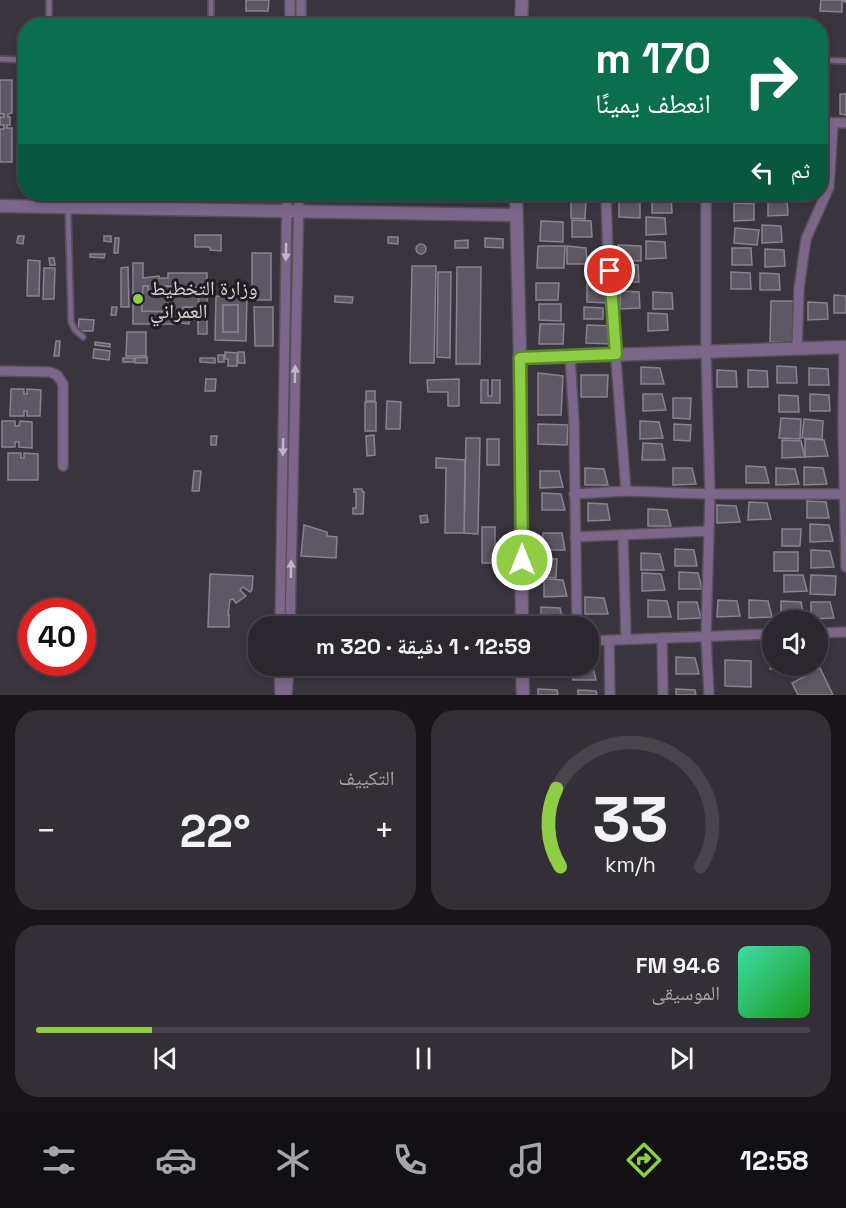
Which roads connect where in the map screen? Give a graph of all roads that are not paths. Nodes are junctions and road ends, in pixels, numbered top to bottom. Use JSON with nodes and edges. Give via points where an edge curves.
{"nodes":[{"id":1,"x":49,"y":0,"type":"edge"},
{"id":2,"x":212,"y":0,"type":"edge"},
{"id":3,"x":290,"y":0,"type":"edge"},
{"id":4,"x":301,"y":0,"type":"edge"},
{"id":5,"x":522,"y":0,"type":"edge"},
{"id":6,"x":49,"y":18,"type":"edge"},
{"id":7,"x":211,"y":18,"type":"edge"},
{"id":8,"x":290,"y":18,"type":"edge"},
{"id":9,"x":301,"y":18,"type":"edge"},
{"id":10,"x":521,"y":18,"type":"edge"},
{"id":11,"x":0,"y":59,"type":"edge"},
{"id":12,"x":18,"y":60,"type":"edge"},
{"id":13,"x":828,"y":60,"type":"edge"},
{"id":14,"x":846,"y":61,"type":"edge"},
{"id":15,"x":828,"y":123,"type":"edge"},
{"id":16,"x":833,"y":123,"type":"junction"},
{"id":17,"x":846,"y":123,"type":"edge"},
{"id":18,"x":828,"y":189,"type":"edge"},
{"id":19,"x":289,"y":201,"type":"edge"},
{"id":20,"x":297,"y":201,"type":"edge"},
{"id":21,"x":516,"y":201,"type":"edge"},
{"id":22,"x":606,"y":201,"type":"edge"},
{"id":23,"x":706,"y":201,"type":"edge"},
{"id":24,"x":823,"y":201,"type":"edge"},
{"id":25,"x":0,"y":206,"type":"edge"},
{"id":26,"x":68,"y":209,"type":"junction"},
{"id":27,"x":293,"y":211,"type":"junction"},
{"id":28,"x":516,"y":215,"type":"junction"},
{"id":29,"x":83,"y":337,"type":"dead end"},
{"id":30,"x":845,"y":347,"type":"edge"},
{"id":31,"x":797,"y":349,"type":"junction"},
{"id":32,"x":706,"y":351,"type":"junction"},
{"id":33,"x":616,"y":354,"type":"junction"},
{"id":34,"x":570,"y":356,"type":"junction"},
{"id":35,"x":520,"y":358,"type":"junction"},
{"id":36,"x":0,"y":371,"type":"edge"},
{"id":37,"x":63,"y":466,"type":"dead end"},
{"id":38,"x":626,"y":491,"type":"junction"},
{"id":39,"x":574,"y":494,"type":"junction"},
{"id":40,"x":710,"y":494,"type":"junction"},
{"id":41,"x":845,"y":494,"type":"edge"},
{"id":42,"x":710,"y":531,"type":"junction"},
{"id":43,"x":622,"y":536,"type":"junction"},
{"id":44,"x":574,"y":537,"type":"junction"},
{"id":45,"x":846,"y":567,"type":"edge"},
{"id":46,"x":280,"y":616,"type":"edge"},
{"id":47,"x":290,"y":616,"type":"edge"},
{"id":48,"x":522,"y":616,"type":"edge"},
{"id":49,"x":577,"y":616,"type":"edge"},
{"id":50,"x":846,"y":632,"type":"edge"},
{"id":51,"x":828,"y":633,"type":"edge"},
{"id":52,"x":762,"y":634,"type":"edge"},
{"id":53,"x":706,"y":637,"type":"junction"},
{"id":54,"x":662,"y":638,"type":"junction"},
{"id":55,"x":626,"y":639,"type":"junction"},
{"id":56,"x":599,"y":640,"type":"edge"},
{"id":57,"x":609,"y":640,"type":"junction"},
{"id":58,"x":279,"y":676,"type":"edge"},
{"id":59,"x":288,"y":676,"type":"edge"},
{"id":60,"x":522,"y":676,"type":"edge"},
{"id":61,"x":280,"y":695,"type":"edge"},
{"id":62,"x":287,"y":695,"type":"edge"},
{"id":63,"x":523,"y":695,"type":"edge"},
{"id":64,"x":610,"y":695,"type":"edge"},
{"id":65,"x":663,"y":695,"type":"edge"},
{"id":66,"x":709,"y":695,"type":"edge"}],
"edges":[{"from":1,"to":6,"type":"lane"},
{"from":2,"to":7,"type":"lane"},
{"from":3,"to":8,"type":"street"},
{"from":4,"to":9,"type":"street"},
{"from":5,"to":10,"type":"street"},
{"from":11,"to":12,"type":"lane"},
{"from":13,"to":14,"type":"lane"},
{"from":15,"to":16,"type":"street"},
{"from":16,"to":17,"type":"street"},
{"from":16,"to":18,"type":"street"},
{"from":19,"to":27,"type":"street"},
{"from":20,"to":27,"type":"street"},
{"from":21,"to":28,"type":"street"},
{"from":22,"to":33,"type":"street"},
{"from":23,"to":32,"type":"street"},
{"from":24,"to":31,"type":"street","via":[[806,239]]},
{"from":25,"to":26,"type":"street"},
{"from":26,"to":27,"type":"street"},
{"from":26,"to":29,"type":"lane","via":[[71,322]]},
{"from":27,"to":28,"type":"street"},
{"from":27,"to":46,"type":"street","one_way":true},
{"from":47,"to":27,"type":"street","one_way":true},
{"from":28,"to":35,"type":"street"},
{"from":30,"to":31,"type":"street"},
{"from":30,"to":41,"type":"street"},
{"from":31,"to":32,"type":"street"},
{"from":32,"to":33,"type":"street"},
{"from":32,"to":40,"type":"street"},
{"from":33,"to":34,"type":"street"},
{"from":33,"to":38,"type":"street"},
{"from":34,"to":35,"type":"street"},
{"from":34,"to":39,"type":"street"},
{"from":35,"to":48,"type":"street"},
{"from":36,"to":37,"type":"street","via":[[50,372],[63,384]]},
{"from":38,"to":39,"type":"street"},
{"from":38,"to":40,"type":"street"},
{"from":39,"to":44,"type":"street"},
{"from":40,"to":41,"type":"street"},
{"from":40,"to":42,"type":"street"},
{"from":41,"to":45,"type":"street"},
{"from":42,"to":43,"type":"street"},
{"from":42,"to":53,"type":"street"},
{"from":43,"to":44,"type":"street"},
{"from":43,"to":55,"type":"street"},
{"from":44,"to":49,"type":"street"},
{"from":50,"to":51,"type":"street"},
{"from":52,"to":53,"type":"street"},
{"from":53,"to":54,"type":"street"},
{"from":53,"to":66,"type":"street"},
{"from":54,"to":55,"type":"street"},
{"from":54,"to":65,"type":"street"},
{"from":55,"to":57,"type":"street"},
{"from":56,"to":57,"type":"street"},
{"from":57,"to":64,"type":"street"},
{"from":58,"to":61,"type":"street"},
{"from":59,"to":62,"type":"street"},
{"from":60,"to":63,"type":"street"}]}
